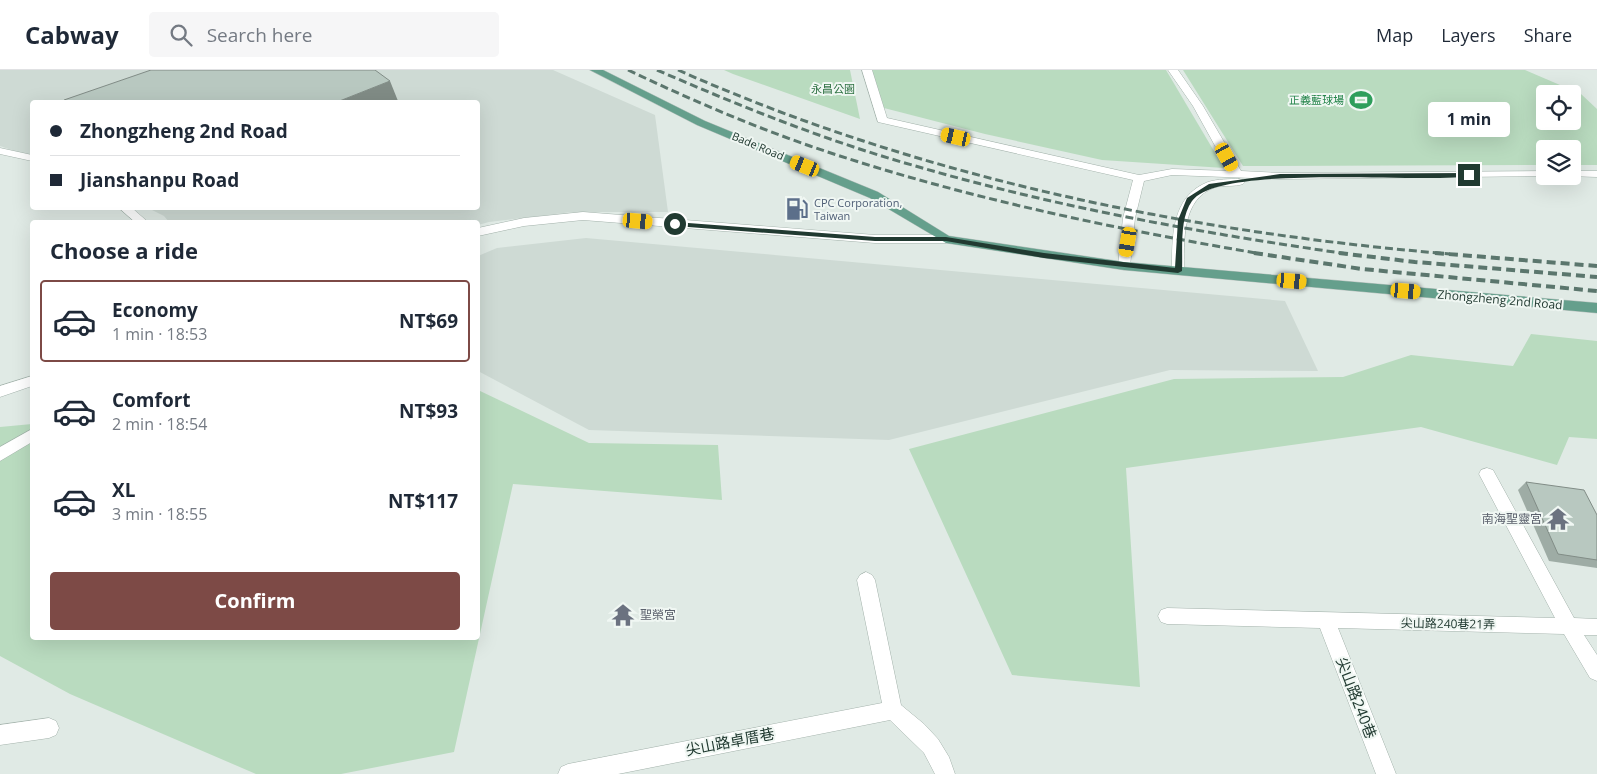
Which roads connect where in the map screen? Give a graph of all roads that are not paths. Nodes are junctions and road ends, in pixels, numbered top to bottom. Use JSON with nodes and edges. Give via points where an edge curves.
{"nodes":[{"id":1,"x":595,"y":70,"type":"edge"},
{"id":2,"x":867,"y":70,"type":"edge"},
{"id":3,"x":1173,"y":70,"type":"edge"},
{"id":4,"x":0,"y":151,"type":"edge"},
{"id":5,"x":30,"y":158,"type":"edge"},
{"id":6,"x":1536,"y":174,"type":"edge"},
{"id":7,"x":1581,"y":174,"type":"edge"},
{"id":8,"x":1597,"y":174,"type":"edge"},
{"id":9,"x":1237,"y":175,"type":"junction"},
{"id":10,"x":1280,"y":176,"type":"junction"},
{"id":11,"x":1139,"y":178,"type":"junction"},
{"id":12,"x":127,"y":210,"type":"edge"},
{"id":13,"x":140,"y":220,"type":"edge"},
{"id":14,"x":480,"y":232,"type":"edge"},
{"id":15,"x":946,"y":239,"type":"junction"},
{"id":16,"x":1124,"y":266,"type":"junction"},
{"id":17,"x":1178,"y":271,"type":"junction"},
{"id":18,"x":1597,"y":308,"type":"edge"},
{"id":19,"x":30,"y":382,"type":"edge"},
{"id":20,"x":0,"y":392,"type":"edge"},
{"id":21,"x":30,"y":436,"type":"edge"},
{"id":22,"x":0,"y":455,"type":"edge"},
{"id":23,"x":1487,"y":474,"type":"dead end"},
{"id":24,"x":866,"y":580,"type":"dead end"},
{"id":25,"x":1167,"y":616,"type":"dead end"},
{"id":26,"x":1326,"y":621,"type":"junction"},
{"id":27,"x":1569,"y":627,"type":"junction"},
{"id":28,"x":1597,"y":627,"type":"edge"},
{"id":29,"x":1597,"y":672,"type":"edge"},
{"id":30,"x":893,"y":710,"type":"junction"},
{"id":31,"x":49,"y":728,"type":"dead end"},
{"id":32,"x":0,"y":735,"type":"edge"},
{"id":33,"x":568,"y":774,"type":"edge"},
{"id":34,"x":945,"y":774,"type":"edge"},
{"id":35,"x":1386,"y":774,"type":"edge"}],
"edges":[{"from":1,"to":15,"type":"main road","name":"Bade Road","via":[[701,123],[874,195]]},
{"from":2,"to":11,"type":"street","via":[[882,120]]},
{"from":3,"to":9,"type":"street","via":[[1198,106]]},
{"from":4,"to":5,"type":"street"},
{"from":6,"to":10,"type":"street"},
{"from":7,"to":8,"type":"street"},
{"from":9,"to":10,"type":"street"},
{"from":9,"to":11,"type":"street","via":[[1172,172]]},
{"from":10,"to":17,"type":"street","via":[[1211,185],[1190,199],[1181,220]]},
{"from":11,"to":16,"type":"street","via":[[1129,218]]},
{"from":12,"to":13,"type":"street"},
{"from":14,"to":15,"type":"street","name":"Zhongzheng 2nd Road","via":[[524,222],[583,216],[875,239]]},
{"from":15,"to":16,"type":"main road","name":"Zhongzheng 2nd Road"},
{"from":16,"to":17,"type":"main road","name":"Zhongzheng 2nd Road"},
{"from":17,"to":18,"type":"main road","name":"Zhongzheng 2nd Road"},
{"from":19,"to":20,"type":"street"},
{"from":21,"to":22,"type":"street"},
{"from":23,"to":27,"type":"street"},
{"from":24,"to":30,"type":"street"},
{"from":25,"to":26,"type":"street","name":"尖山路240巷21弄"},
{"from":26,"to":27,"type":"street","name":"尖山路240巷21弄"},
{"from":26,"to":35,"type":"street","name":"尖山路240巷"},
{"from":27,"to":28,"type":"street","name":"尖山路240巷21弄"},
{"from":27,"to":29,"type":"street"},
{"from":30,"to":33,"type":"street","name":"尖山路卓厝巷"},
{"from":30,"to":34,"type":"street","via":[[922,734],[941,760]]},
{"from":31,"to":32,"type":"street"}]}
